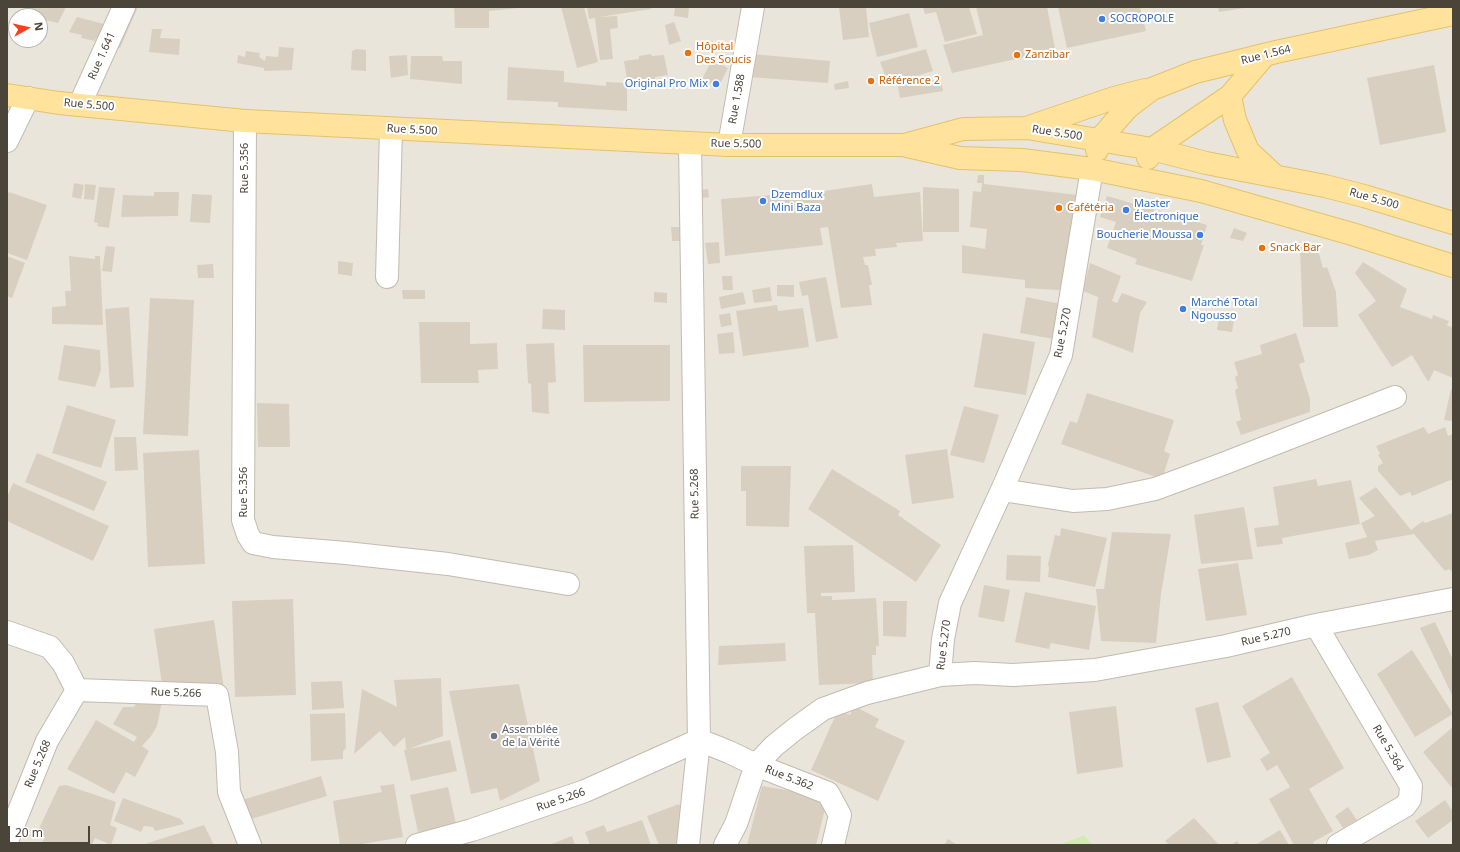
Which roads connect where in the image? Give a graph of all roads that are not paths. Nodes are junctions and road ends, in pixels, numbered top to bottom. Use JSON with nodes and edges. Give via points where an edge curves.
{"nodes":[{"id":1,"x":124,"y":7,"type":"edge"},
{"id":2,"x":753,"y":7,"type":"edge"},
{"id":3,"x":1453,"y":14,"type":"edge"},
{"id":4,"x":1264,"y":56,"type":"junction"},
{"id":5,"x":1152,"y":89,"type":"junction"},
{"id":6,"x":18,"y":96,"type":"edge"},
{"id":7,"x":1230,"y":96,"type":"junction"},
{"id":8,"x":80,"y":104,"type":"junction"},
{"id":9,"x":245,"y":120,"type":"junction"},
{"id":10,"x":1027,"y":128,"type":"junction"},
{"id":11,"x":391,"y":129,"type":"junction"},
{"id":12,"x":1100,"y":139,"type":"junction"},
{"id":13,"x":7,"y":141,"type":"edge"},
{"id":14,"x":690,"y":143,"type":"junction"},
{"id":15,"x":728,"y":145,"type":"junction"},
{"id":16,"x":904,"y":145,"type":"junction"},
{"id":17,"x":1152,"y":149,"type":"junction"},
{"id":18,"x":1092,"y":169,"type":"junction"},
{"id":19,"x":1275,"y":176,"type":"junction"},
{"id":20,"x":1139,"y":178,"type":"junction"},
{"id":21,"x":1453,"y":223,"type":"edge"},
{"id":22,"x":1453,"y":265,"type":"edge"},
{"id":23,"x":387,"y":277,"type":"dead end"},
{"id":24,"x":1395,"y":397,"type":"dead end"},
{"id":25,"x":1002,"y":490,"type":"junction"},
{"id":26,"x":568,"y":584,"type":"dead end"},
{"id":27,"x":1453,"y":599,"type":"edge"},
{"id":28,"x":1316,"y":625,"type":"junction"},
{"id":29,"x":7,"y":632,"type":"edge"},
{"id":30,"x":940,"y":675,"type":"junction"},
{"id":31,"x":77,"y":690,"type":"junction"},
{"id":32,"x":699,"y":740,"type":"junction"},
{"id":33,"x":756,"y":765,"type":"junction"},
{"id":34,"x":7,"y":841,"type":"edge"},
{"id":35,"x":250,"y":845,"type":"edge"},
{"id":36,"x":418,"y":845,"type":"edge"},
{"id":37,"x":688,"y":845,"type":"edge"},
{"id":38,"x":725,"y":845,"type":"edge"},
{"id":39,"x":833,"y":845,"type":"edge"},
{"id":40,"x":1338,"y":845,"type":"edge"}],
"edges":[{"from":1,"to":8,"type":"street","name":"Rue 1.641"},
{"from":2,"to":15,"type":"street","name":"Rue 1.588"},
{"from":3,"to":4,"type":"main road","name":"Rue 1.564"},
{"from":4,"to":5,"type":"main road","name":"Rue 1.564","via":[[1194,72]]},
{"from":4,"to":7,"type":"main road"},
{"from":5,"to":10,"type":"main road","via":[[1114,98]]},
{"from":5,"to":12,"type":"main road","name":"Rue 1.564","via":[[1127,108]]},
{"from":6,"to":8,"type":"main road","name":"Rue 5.500"},
{"from":6,"to":13,"type":"street"},
{"from":7,"to":17,"type":"main road"},
{"from":7,"to":19,"type":"main road","via":[[1235,120],[1248,151]]},
{"from":8,"to":9,"type":"main road","name":"Rue 5.500"},
{"from":9,"to":11,"type":"main road","name":"Rue 5.500"},
{"from":9,"to":26,"type":"street","name":"Rue 5.356","via":[[243,520],[253,543],[448,564]]},
{"from":10,"to":12,"type":"main road","name":"Rue 5.500"},
{"from":10,"to":16,"type":"main road","name":"Rue 5.500","via":[[963,129]]},
{"from":11,"to":14,"type":"main road","name":"Rue 5.500"},
{"from":11,"to":23,"type":"street"},
{"from":12,"to":17,"type":"main road","name":"Rue 5.500"},
{"from":12,"to":18,"type":"main road"},
{"from":14,"to":15,"type":"main road","name":"Rue 5.500"},
{"from":14,"to":32,"type":"street","name":"Rue 5.268"},
{"from":15,"to":16,"type":"main road","name":"Rue 5.500"},
{"from":16,"to":18,"type":"main road","via":[[960,158],[1022,160]]},
{"from":17,"to":19,"type":"main road","name":"Rue 5.500","via":[[1206,163]]},
{"from":17,"to":20,"type":"main road"},
{"from":18,"to":20,"type":"main road"},
{"from":18,"to":25,"type":"street","name":"Rue 5.270","via":[[1061,355]]},
{"from":19,"to":21,"type":"main road","name":"Rue 5.500","via":[[1364,196]]},
{"from":20,"to":22,"type":"main road","via":[[1201,191]]},
{"from":24,"to":25,"type":"street","via":[[1155,489],[1107,499],[1073,500]]},
{"from":25,"to":30,"type":"street","name":"Rue 5.270","via":[[950,603]]},
{"from":27,"to":28,"type":"street","name":"Rue 5.270"},
{"from":28,"to":30,"type":"street","name":"Rue 5.270","via":[[1226,646],[1094,670],[1013,675]]},
{"from":28,"to":40,"type":"street","name":"Rue 5.364","via":[[1411,786],[1410,799],[1405,806]]},
{"from":29,"to":31,"type":"street","via":[[50,646],[63,663]]},
{"from":30,"to":33,"type":"street","via":[[867,693],[822,708],[774,746]]},
{"from":31,"to":34,"type":"street","name":"Rue 5.268","via":[[47,741]]},
{"from":31,"to":35,"type":"street","name":"Rue 5.266","via":[[217,695],[227,752],[229,792]]},
{"from":32,"to":33,"type":"street","name":"Rue 5.362"},
{"from":32,"to":36,"type":"street","name":"Rue 5.266","via":[[585,791],[472,830]]},
{"from":32,"to":37,"type":"street","name":"Rue 5.268"},
{"from":33,"to":38,"type":"street","via":[[736,824]]},
{"from":33,"to":39,"type":"street","name":"Rue 5.362","via":[[828,793],[840,815]]}]}
